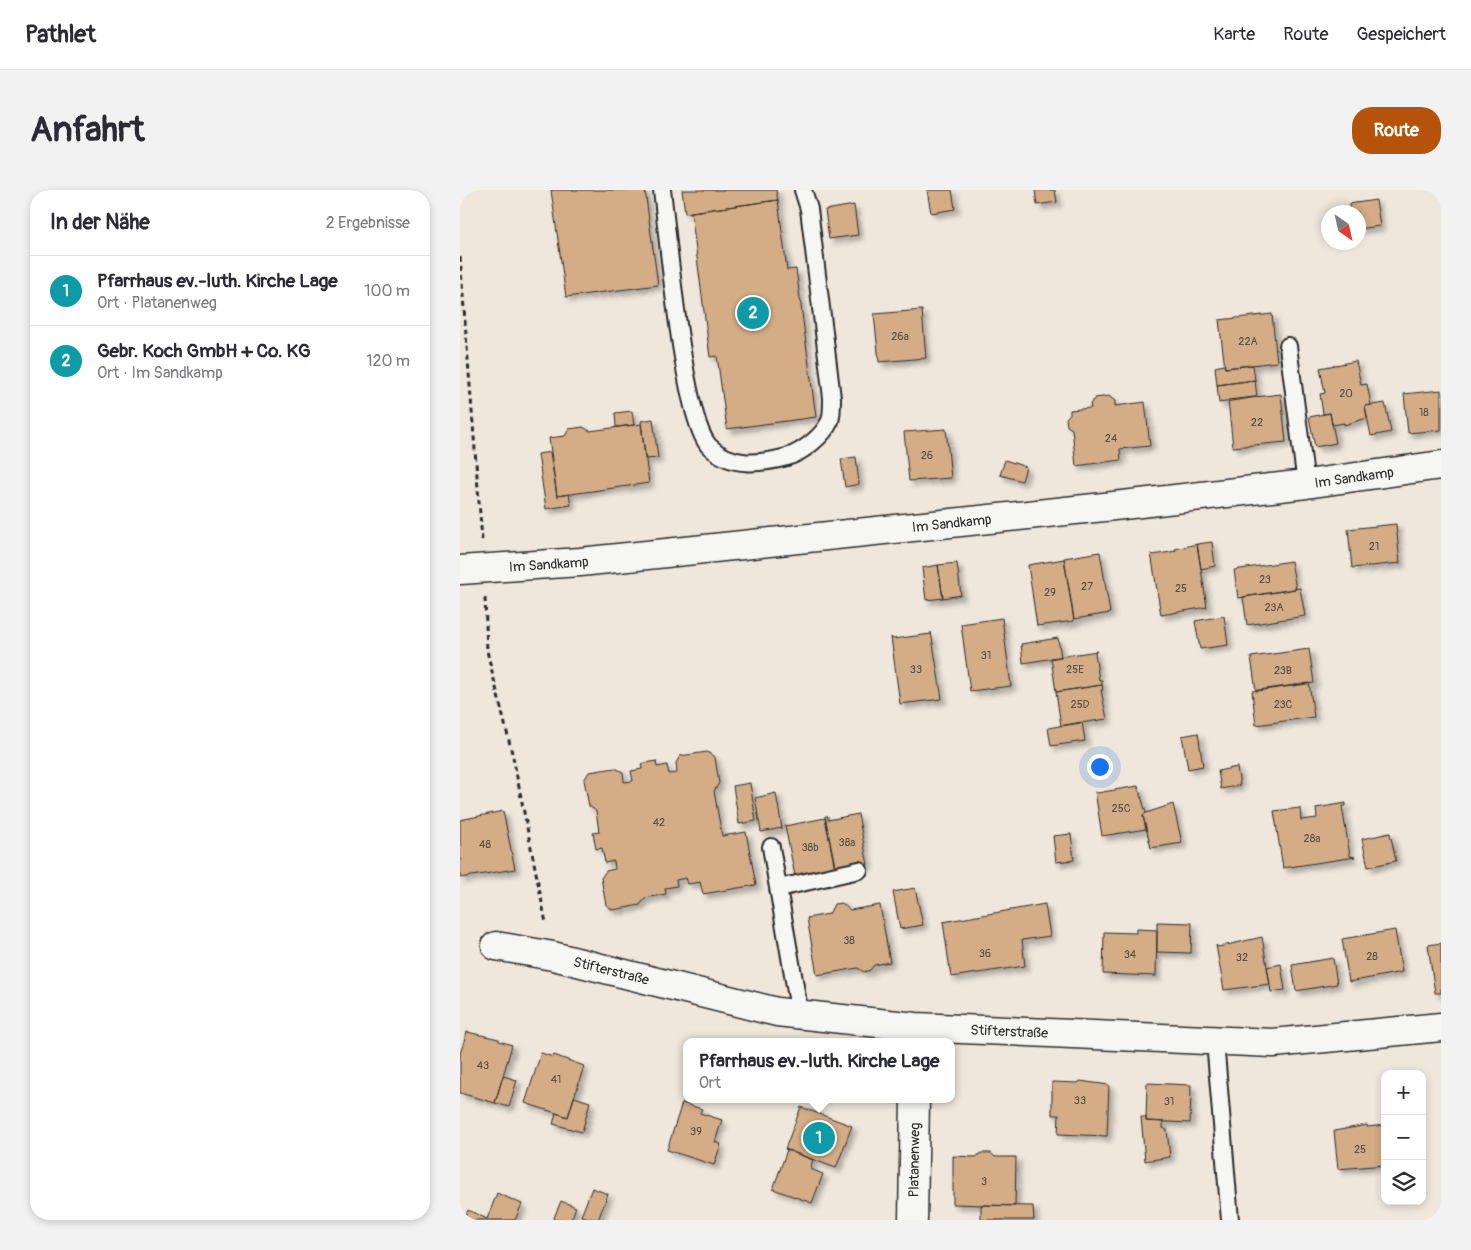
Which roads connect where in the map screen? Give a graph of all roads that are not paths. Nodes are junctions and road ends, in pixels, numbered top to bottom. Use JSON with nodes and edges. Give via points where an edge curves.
{"nodes":[{"id":1,"x":662,"y":190,"type":"edge"},
{"id":2,"x":803,"y":190,"type":"edge"},
{"id":3,"x":1288,"y":346,"type":"dead end"},
{"id":4,"x":1441,"y":465,"type":"edge"},
{"id":5,"x":1306,"y":484,"type":"junction"},
{"id":6,"x":472,"y":569,"type":"edge"},
{"id":7,"x":771,"y":847,"type":"dead end"},
{"id":8,"x":860,"y":870,"type":"dead end"},
{"id":9,"x":780,"y":888,"type":"junction"},
{"id":10,"x":496,"y":946,"type":"dead end"},
{"id":11,"x":800,"y":1015,"type":"junction"},
{"id":12,"x":1441,"y":1027,"type":"edge"},
{"id":13,"x":916,"y":1034,"type":"edge"},
{"id":14,"x":1215,"y":1041,"type":"junction"},
{"id":15,"x":915,"y":1103,"type":"edge"},
{"id":16,"x":913,"y":1220,"type":"edge"},
{"id":17,"x":1230,"y":1220,"type":"edge"}],
"edges":[{"from":1,"to":2,"type":"lane","via":[[691,403],[698,427],[709,445],[726,459],[742,463],[769,462],[793,455],[817,439],[830,420],[832,398],[809,209]]},
{"from":3,"to":5,"type":"lane"},
{"from":4,"to":5,"type":"street","name":"Im Sandkamp"},
{"from":5,"to":6,"type":"street","name":"Im Sandkamp","via":[[610,559]]},
{"from":7,"to":9,"type":"lane"},
{"from":8,"to":9,"type":"lane"},
{"from":9,"to":11,"type":"lane"},
{"from":10,"to":11,"type":"street","name":"Stifterstraße","via":[[553,956]]},
{"from":11,"to":13,"type":"street","name":"Stifterstraße"},
{"from":12,"to":14,"type":"street","name":"Stifterstraße","via":[[1273,1043]]},
{"from":13,"to":14,"type":"street","name":"Stifterstraße"},
{"from":14,"to":17,"type":"lane"},
{"from":15,"to":16,"type":"street","name":"Platanenweg"}]}
